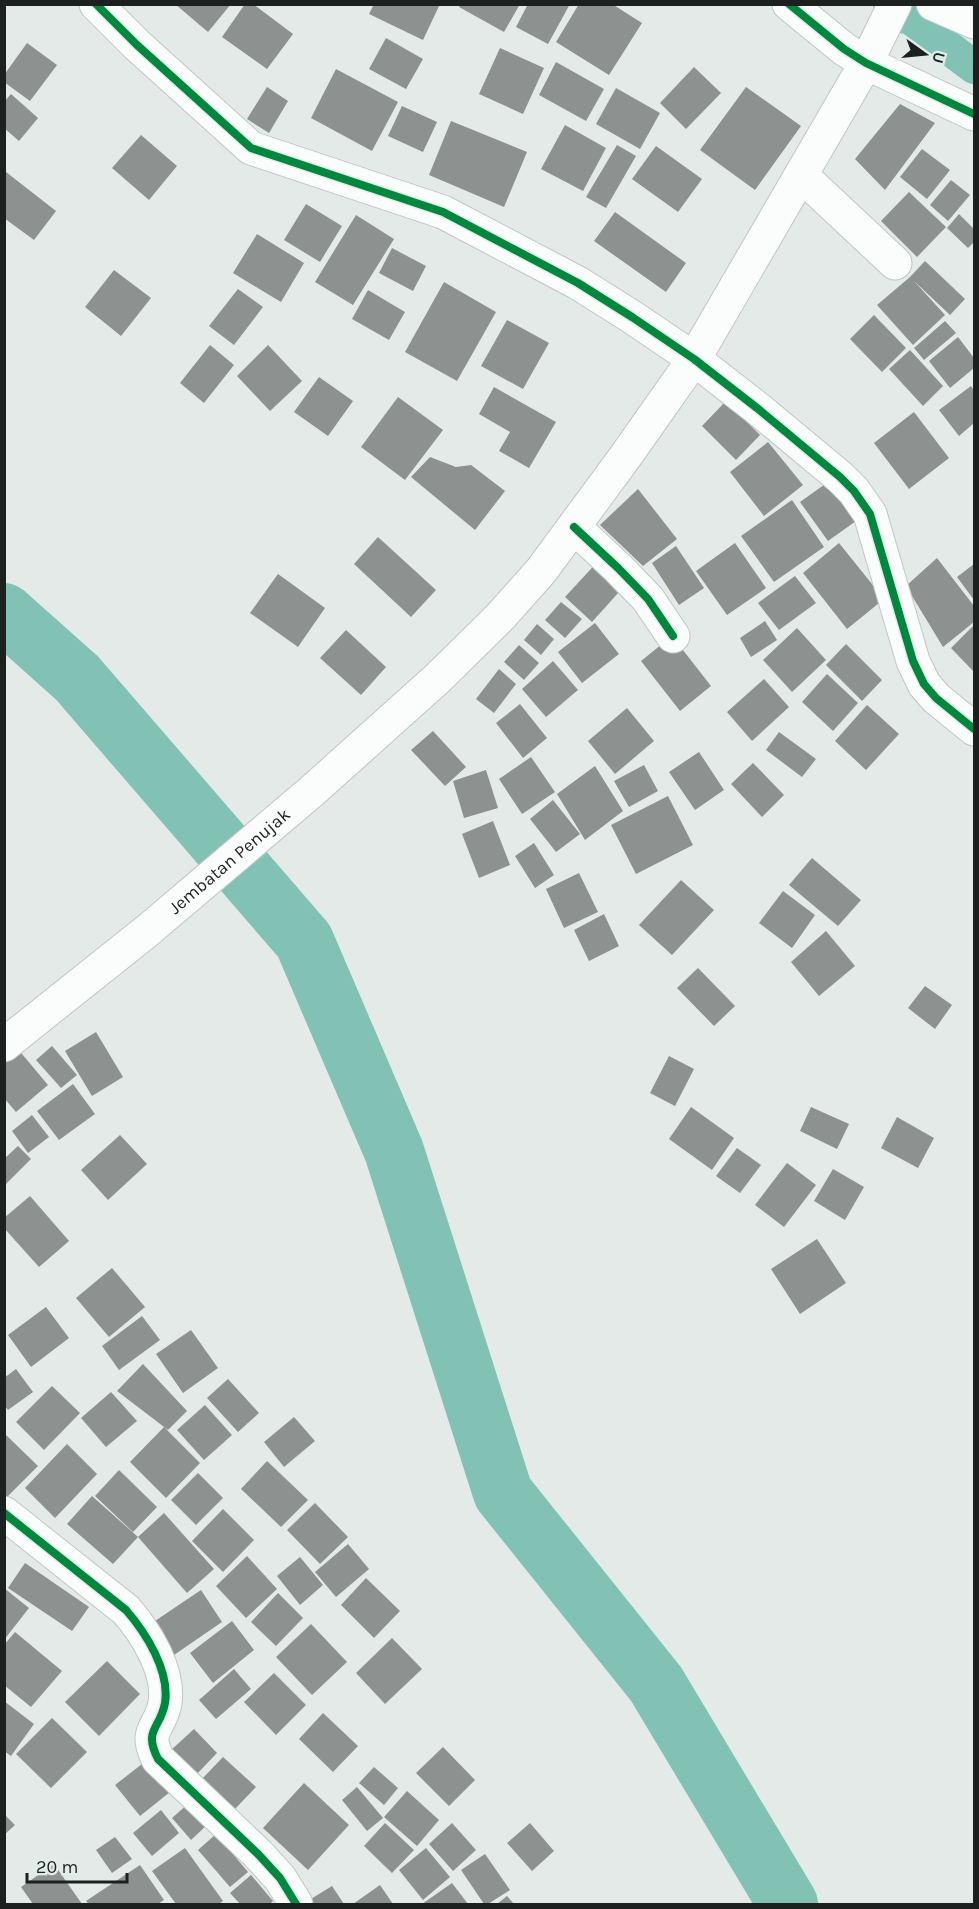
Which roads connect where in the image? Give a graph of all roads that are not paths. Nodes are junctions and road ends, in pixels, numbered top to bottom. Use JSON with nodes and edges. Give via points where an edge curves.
{"nodes":[{"id":1,"x":96,"y":4,"type":"edge"},
{"id":2,"x":789,"y":4,"type":"edge"},
{"id":3,"x":895,"y":4,"type":"edge"},
{"id":4,"x":933,"y":4,"type":"edge"},
{"id":5,"x":975,"y":22,"type":"edge"},
{"id":6,"x":869,"y":57,"type":"junction"},
{"id":7,"x":975,"y":114,"type":"edge"},
{"id":8,"x":801,"y":175,"type":"junction"},
{"id":9,"x":895,"y":263,"type":"dead end"},
{"id":10,"x":694,"y":359,"type":"junction"},
{"id":11,"x":574,"y":527,"type":"junction"},
{"id":12,"x":673,"y":636,"type":"dead end"},
{"id":13,"x":975,"y":729,"type":"edge"},
{"id":14,"x":4,"y":1045,"type":"edge"},
{"id":15,"x":4,"y":1513,"type":"edge"},
{"id":16,"x":296,"y":1905,"type":"edge"}],
"edges":[{"from":1,"to":10,"type":"street","via":[[251,148],[443,212],[578,283]]},
{"from":2,"to":6,"type":"street","via":[[844,49]]},
{"from":3,"to":6,"type":"street","name":"Jembatan Penujak"},
{"from":4,"to":5,"type":"street"},
{"from":6,"to":7,"type":"street"},
{"from":6,"to":8,"type":"street","name":"Jembatan Penujak"},
{"from":8,"to":9,"type":"street"},
{"from":8,"to":10,"type":"street","name":"Jembatan Penujak"},
{"from":10,"to":11,"type":"street","name":"Jembatan Penujak"},
{"from":10,"to":13,"type":"street","via":[[854,491],[870,514],[913,661],[924,684]]},
{"from":11,"to":12,"type":"street","via":[[648,599]]},
{"from":11,"to":14,"type":"street","name":"Jembatan Penujak","via":[[542,571],[438,678],[147,931]]},
{"from":15,"to":16,"type":"street","via":[[126,1610],[140,1626],[165,1683],[165,1704],[151,1739],[158,1759],[265,1862]]}]}
